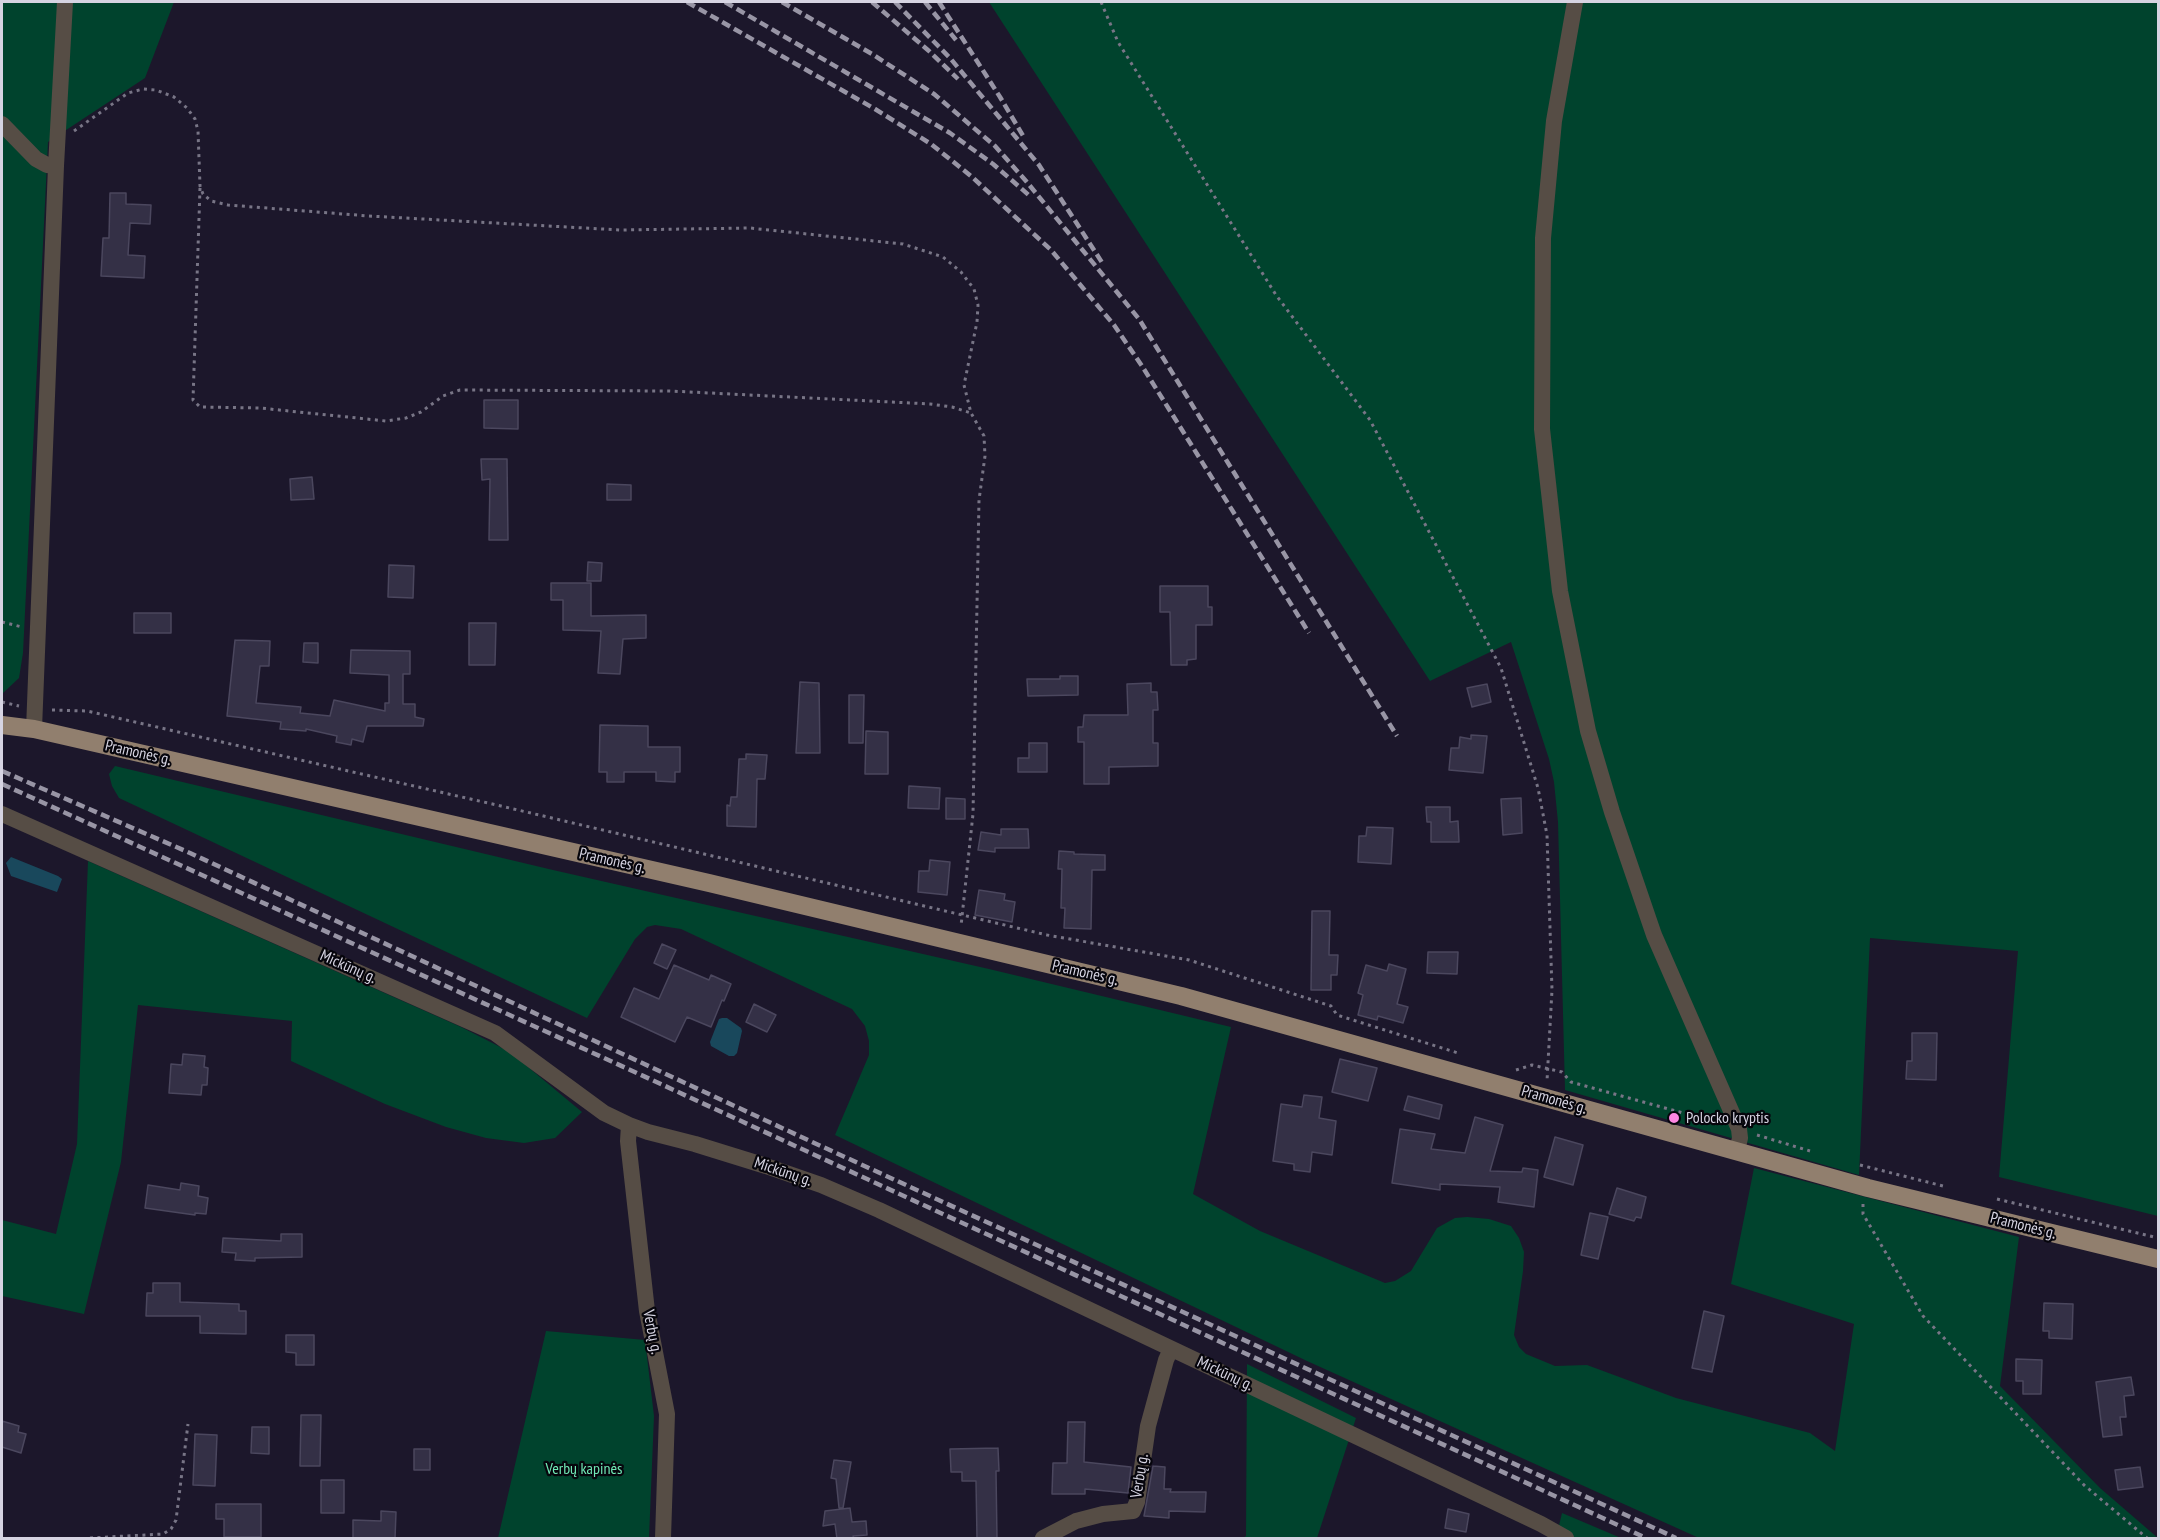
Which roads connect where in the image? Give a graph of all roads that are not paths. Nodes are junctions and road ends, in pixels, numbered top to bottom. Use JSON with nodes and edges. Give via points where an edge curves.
{"nodes":[{"id":1,"x":65,"y":2,"type":"edge"},
{"id":2,"x":1575,"y":2,"type":"edge"},
{"id":3,"x":2,"y":124,"type":"edge"},
{"id":4,"x":56,"y":166,"type":"junction"},
{"id":5,"x":2,"y":725,"type":"edge"},
{"id":6,"x":34,"y":729,"type":"junction"},
{"id":7,"x":2,"y":814,"type":"edge"},
{"id":8,"x":629,"y":1125,"type":"junction"},
{"id":9,"x":1737,"y":1151,"type":"junction"},
{"id":10,"x":2158,"y":1259,"type":"edge"},
{"id":11,"x":1171,"y":1349,"type":"junction"},
{"id":12,"x":663,"y":1539,"type":"edge"},
{"id":13,"x":1043,"y":1539,"type":"edge"},
{"id":14,"x":1566,"y":1539,"type":"edge"}],
"edges":[{"from":1,"to":4,"type":"street"},
{"from":2,"to":9,"type":"street","via":[[1554,121],[1543,238],[1542,429],[1560,591],[1588,731],[1612,812],[1654,935],[1739,1129]]},
{"from":3,"to":4,"type":"street","via":[[36,159]]},
{"from":4,"to":6,"type":"street"},
{"from":5,"to":6,"type":"main road","name":"Pramonės g."},
{"from":6,"to":9,"type":"main road","name":"Pramonės g.","via":[[698,881],[1244,1012]]},
{"from":7,"to":8,"type":"street","name":"Mickūnų g.","via":[[495,1033],[604,1113]]},
{"from":8,"to":11,"type":"street","name":"Mickūnų g.","via":[[821,1185]]},
{"from":8,"to":12,"type":"street","name":"Verbų g.","via":[[647,1311],[667,1414]]},
{"from":9,"to":10,"type":"main road","name":"Pramonės g.","via":[[1868,1188]]},
{"from":11,"to":13,"type":"street","name":"Verbų g.","via":[[1148,1426],[1137,1502],[1132,1511],[1076,1521]]},
{"from":11,"to":14,"type":"street","name":"Mickūnų g."}]}
